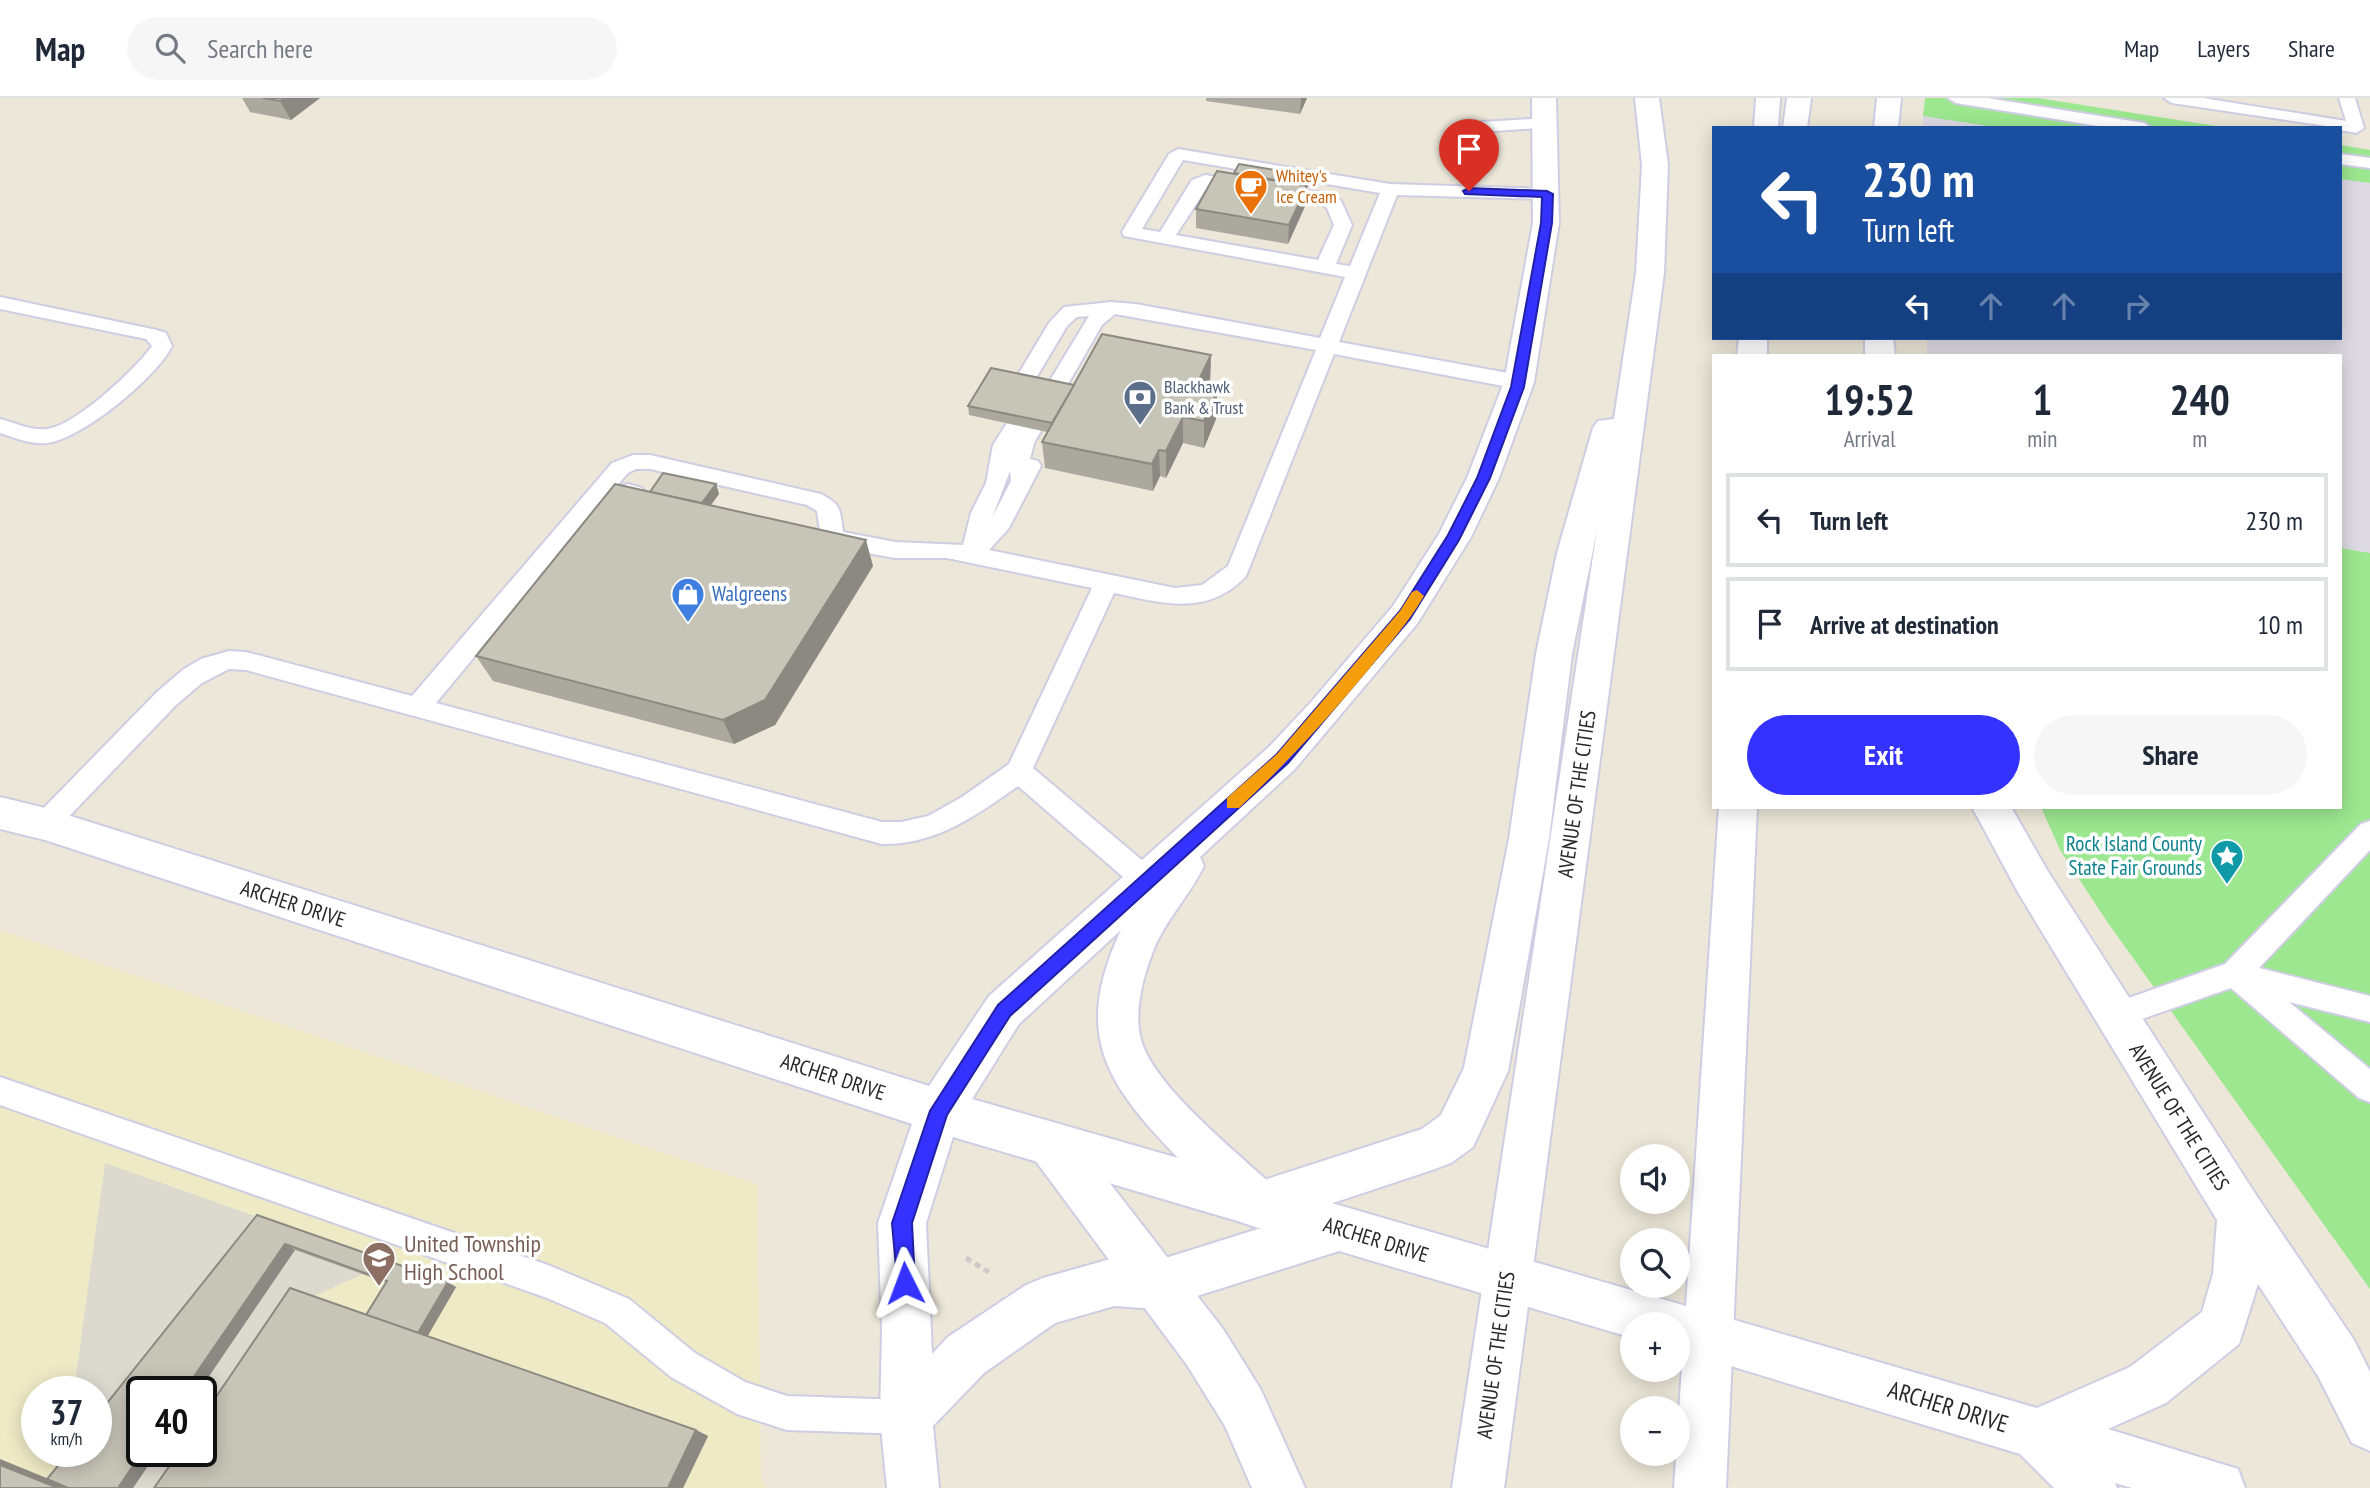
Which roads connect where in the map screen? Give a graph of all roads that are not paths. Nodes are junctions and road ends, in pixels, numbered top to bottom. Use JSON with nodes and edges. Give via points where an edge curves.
{"nodes":[{"id":1,"x":1647,"y":98,"type":"edge"},
{"id":2,"x":1768,"y":98,"type":"edge"},
{"id":3,"x":1799,"y":98,"type":"edge"},
{"id":4,"x":1889,"y":98,"type":"edge"},
{"id":5,"x":1956,"y":98,"type":"edge"},
{"id":6,"x":2172,"y":98,"type":"edge"},
{"id":7,"x":2347,"y":98,"type":"edge"},
{"id":8,"x":2248,"y":104,"type":"edge"},
{"id":9,"x":1545,"y":111,"type":"edge"},
{"id":10,"x":2311,"y":124,"type":"edge"},
{"id":11,"x":1766,"y":126,"type":"edge"},
{"id":12,"x":1795,"y":126,"type":"edge"},
{"id":13,"x":1886,"y":126,"type":"edge"},
{"id":14,"x":2131,"y":126,"type":"edge"},
{"id":15,"x":2334,"y":126,"type":"edge"},
{"id":16,"x":1482,"y":127,"type":"dead end"},
{"id":17,"x":2342,"y":127,"type":"edge"},
{"id":18,"x":2342,"y":159,"type":"edge"},
{"id":19,"x":2370,"y":163,"type":"edge"},
{"id":20,"x":1390,"y":189,"type":"junction"},
{"id":21,"x":1547,"y":194,"type":"junction"},
{"id":22,"x":1165,"y":238,"type":"junction"},
{"id":23,"x":1325,"y":267,"type":"junction"},
{"id":24,"x":1356,"y":273,"type":"junction"},
{"id":25,"x":0,"y":303,"type":"edge"},
{"id":26,"x":1104,"y":308,"type":"junction"},
{"id":27,"x":1136,"y":310,"type":"junction"},
{"id":28,"x":1643,"y":316,"type":"junction"},
{"id":29,"x":1327,"y":346,"type":"junction"},
{"id":30,"x":1519,"y":382,"type":"junction"},
{"id":31,"x":0,"y":426,"type":"edge"},
{"id":32,"x":1022,"y":480,"type":"junction"},
{"id":33,"x":656,"y":498,"type":"edge"},
{"id":34,"x":593,"y":503,"type":"junction"},
{"id":35,"x":805,"y":532,"type":"edge"},
{"id":36,"x":833,"y":538,"type":"junction"},
{"id":37,"x":972,"y":555,"type":"junction"},
{"id":38,"x":1107,"y":582,"type":"junction"},
{"id":39,"x":417,"y":708,"type":"junction"},
{"id":40,"x":1018,"y":771,"type":"junction"},
{"id":41,"x":1738,"y":809,"type":"edge"},
{"id":42,"x":1992,"y":809,"type":"edge"},
{"id":43,"x":0,"y":813,"type":"edge"},
{"id":44,"x":45,"y":824,"type":"junction"},
{"id":45,"x":1210,"y":824,"type":"junction"},
{"id":46,"x":2370,"y":832,"type":"edge"},
{"id":47,"x":1147,"y":881,"type":"junction"},
{"id":48,"x":2235,"y":974,"type":"junction"},
{"id":49,"x":2370,"y":1009,"type":"edge"},
{"id":50,"x":2116,"y":1015,"type":"junction"},
{"id":51,"x":2370,"y":1088,"type":"edge"},
{"id":52,"x":0,"y":1091,"type":"edge"},
{"id":53,"x":939,"y":1111,"type":"junction"},
{"id":54,"x":1051,"y":1144,"type":"junction"},
{"id":55,"x":1258,"y":1205,"type":"junction"},
{"id":56,"x":2241,"y":1214,"type":"junction"},
{"id":57,"x":1337,"y":1228,"type":"junction"},
{"id":58,"x":1506,"y":1278,"type":"junction"},
{"id":59,"x":1156,"y":1285,"type":"junction"},
{"id":60,"x":1626,"y":1312,"type":"edge"},
{"id":61,"x":1688,"y":1312,"type":"edge"},
{"id":62,"x":1690,"y":1330,"type":"edge"},
{"id":63,"x":1690,"y":1374,"type":"edge"},
{"id":64,"x":906,"y":1417,"type":"junction"},
{"id":65,"x":2370,"y":1425,"type":"edge"},
{"id":66,"x":2036,"y":1434,"type":"junction"},
{"id":67,"x":913,"y":1488,"type":"edge"},
{"id":68,"x":1279,"y":1488,"type":"edge"},
{"id":69,"x":1478,"y":1488,"type":"edge"},
{"id":70,"x":1700,"y":1488,"type":"edge"},
{"id":71,"x":2091,"y":1488,"type":"edge"},
{"id":72,"x":2219,"y":1488,"type":"edge"}],
"edges":[{"from":1,"to":28,"type":"street","name":"AVENUE OF THE CITIES","via":[[1655,200]]},
{"from":2,"to":11,"type":"street"},
{"from":3,"to":12,"type":"street"},
{"from":4,"to":13,"type":"street"},
{"from":5,"to":14,"type":"lane"},
{"from":6,"to":8,"type":"lane"},
{"from":7,"to":17,"type":"lane","via":[[2356,128]]},
{"from":8,"to":10,"type":"lane"},
{"from":9,"to":16,"type":"lane"},
{"from":9,"to":21,"type":"street"},
{"from":10,"to":15,"type":"lane"},
{"from":18,"to":19,"type":"lane"},
{"from":20,"to":21,"type":"lane"},
{"from":20,"to":22,"type":"lane","via":[[1178,154],[1131,232]]},
{"from":20,"to":24,"type":"lane"},
{"from":21,"to":30,"type":"street"},
{"from":22,"to":23,"type":"lane"},
{"from":22,"to":23,"type":"lane","via":[[1205,180],[1325,198],[1341,215],[1342,225]]},
{"from":23,"to":24,"type":"lane"},
{"from":24,"to":29,"type":"lane"},
{"from":25,"to":31,"type":"lane","via":[[150,334],[159,337],[162,346],[94,411],[68,428],[50,436]]},
{"from":26,"to":27,"type":"lane"},
{"from":26,"to":32,"type":"lane","via":[[1023,443],[1019,455]]},
{"from":26,"to":37,"type":"lane","via":[[1087,312],[1070,328],[1004,445],[997,483],[982,513]]},
{"from":27,"to":29,"type":"lane"},
{"from":27,"to":32,"type":"lane","via":[[1108,326]]},
{"from":28,"to":55,"type":"street","via":[[1573,553],[1529,839],[1486,1071],[1457,1131],[1435,1147]]},
{"from":28,"to":58,"type":"street","name":"AVENUE OF THE CITIES"},
{"from":29,"to":30,"type":"lane"},
{"from":29,"to":38,"type":"lane","via":[[1238,570],[1225,586],[1198,597],[1175,597]]},
{"from":30,"to":45,"type":"street","via":[[1483,478],[1454,537],[1405,615],[1283,758]]},
{"from":32,"to":37,"type":"lane","via":[[1001,522]]},
{"from":33,"to":34,"type":"lane","via":[[628,492]]},
{"from":34,"to":36,"type":"lane","via":[[620,468],[650,462],[813,499],[828,507]]},
{"from":34,"to":39,"type":"lane"},
{"from":35,"to":36,"type":"lane"},
{"from":36,"to":37,"type":"lane","via":[[895,550]]},
{"from":37,"to":38,"type":"lane"},
{"from":38,"to":40,"type":"lane"},
{"from":39,"to":40,"type":"lane","via":[[898,835],[958,813]]},
{"from":39,"to":44,"type":"lane","via":[[229,660],[210,666],[167,698]]},
{"from":40,"to":47,"type":"lane"},
{"from":41,"to":61,"type":"street"},
{"from":42,"to":50,"type":"street","name":"AVENUE OF THE CITIES"},
{"from":43,"to":44,"type":"street","name":"ARCHER DRIVE"},
{"from":44,"to":53,"type":"street","name":"ARCHER DRIVE"},
{"from":45,"to":47,"type":"street"},
{"from":45,"to":55,"type":"street","via":[[1139,937],[1118,1009],[1121,1042],[1143,1088]]},
{"from":46,"to":48,"type":"lane"},
{"from":47,"to":53,"type":"street","via":[[1004,1010]]},
{"from":48,"to":49,"type":"lane"},
{"from":48,"to":50,"type":"lane"},
{"from":48,"to":51,"type":"lane"},
{"from":50,"to":56,"type":"street","name":"AVENUE OF THE CITIES"},
{"from":52,"to":64,"type":"lane","via":[[548,1282],[617,1311],[683,1365],[737,1397],[788,1413]]},
{"from":53,"to":54,"type":"street","name":"ARCHER DRIVE"},
{"from":53,"to":64,"type":"street","via":[[902,1223]]},
{"from":54,"to":55,"type":"street","name":"ARCHER DRIVE"},
{"from":54,"to":59,"type":"street"},
{"from":55,"to":57,"type":"street","name":"ARCHER DRIVE"},
{"from":56,"to":65,"type":"street","name":"AVENUE OF THE CITIES","via":[[2336,1358]]},
{"from":56,"to":66,"type":"street","via":[[2237,1274],[2222,1327],[2148,1385]]},
{"from":57,"to":58,"type":"street","name":"ARCHER DRIVE"},
{"from":57,"to":59,"type":"street"},
{"from":58,"to":60,"type":"street","name":"ARCHER DRIVE"},
{"from":58,"to":69,"type":"street","name":"AVENUE OF THE CITIES"},
{"from":59,"to":64,"type":"street","via":[[1114,1282],[1043,1302],[966,1355]]},
{"from":59,"to":68,"type":"street","via":[[1205,1347],[1243,1408]]},
{"from":62,"to":66,"type":"street","name":"ARCHER DRIVE"},
{"from":63,"to":70,"type":"street"},
{"from":64,"to":67,"type":"street"},
{"from":66,"to":71,"type":"street"},
{"from":66,"to":72,"type":"street","name":"ARCHER DRIVE"}]}
